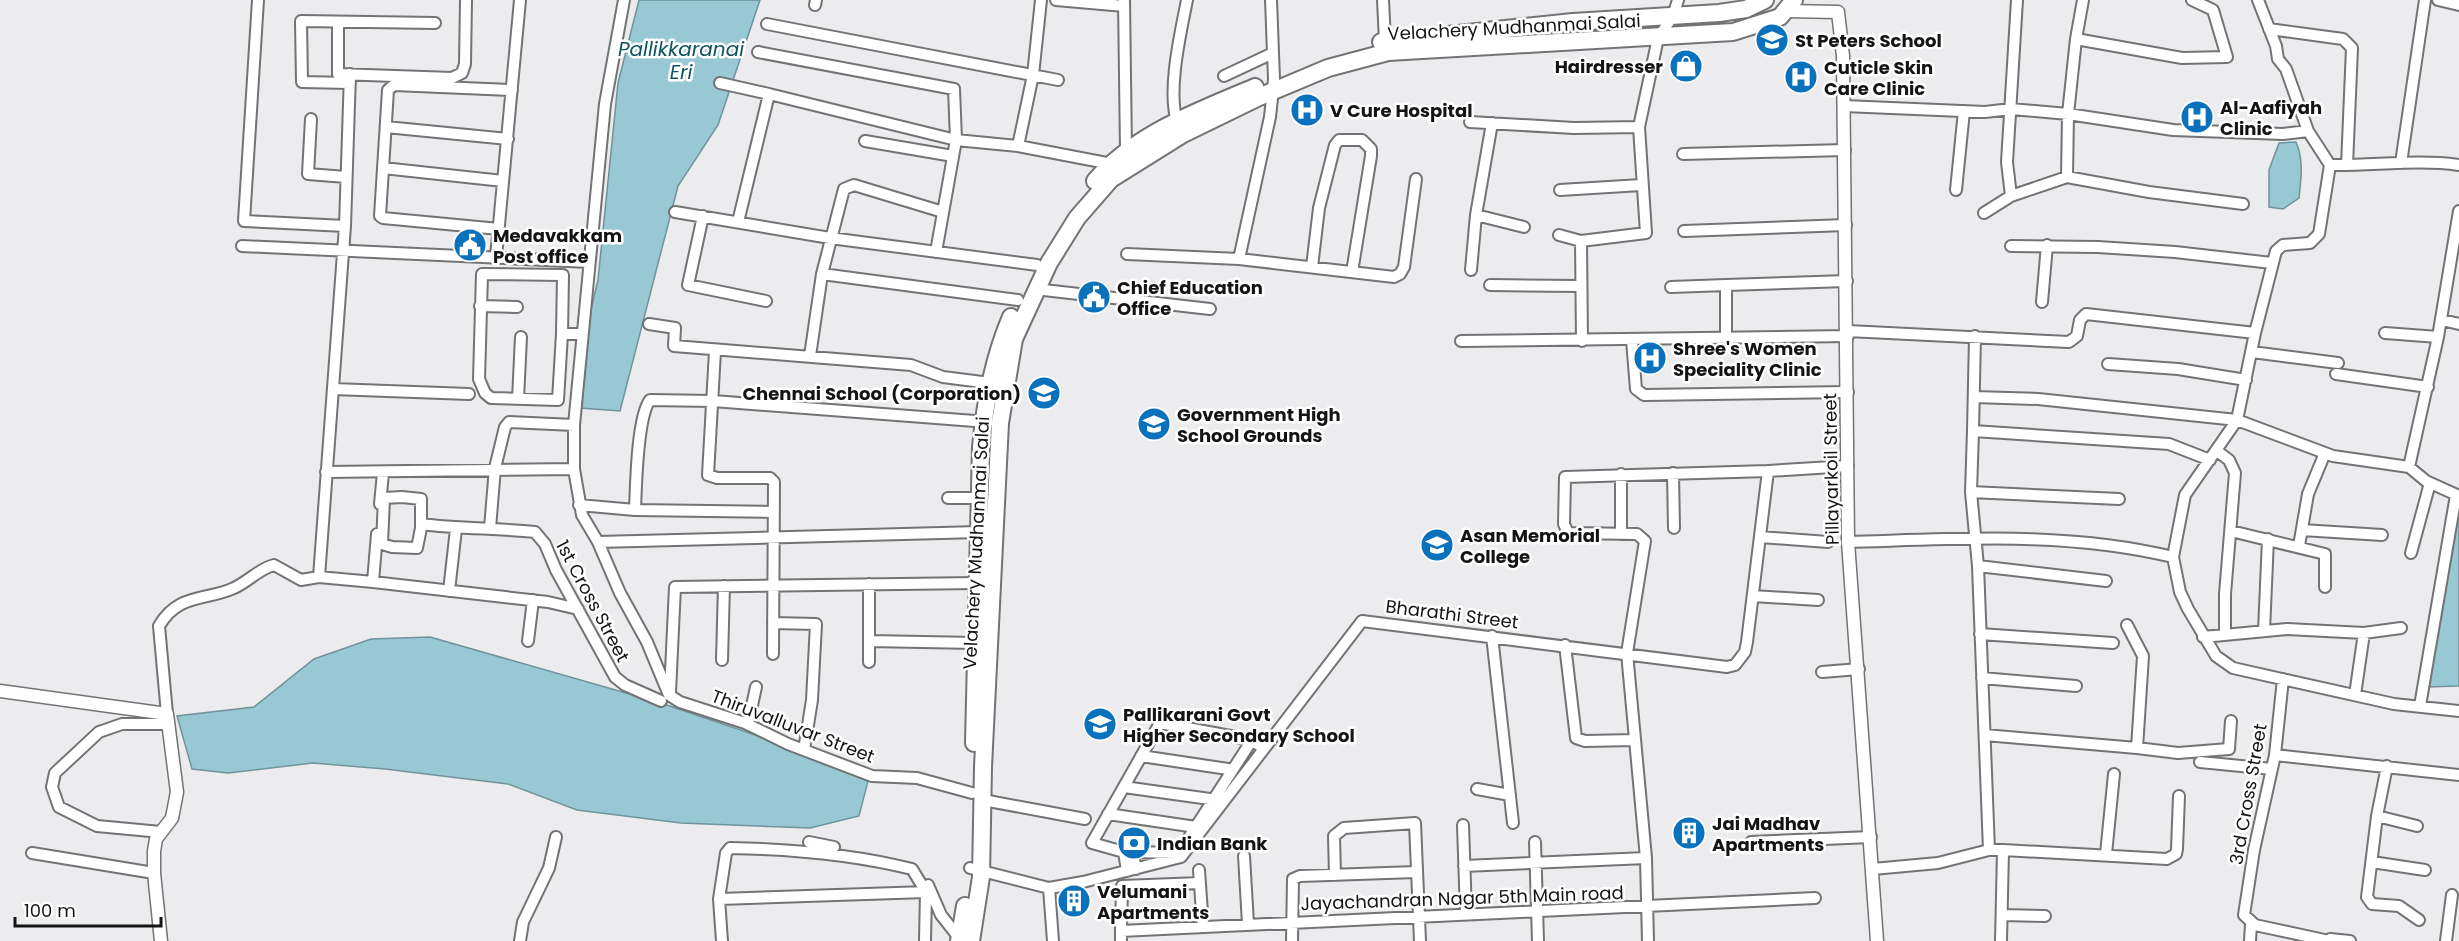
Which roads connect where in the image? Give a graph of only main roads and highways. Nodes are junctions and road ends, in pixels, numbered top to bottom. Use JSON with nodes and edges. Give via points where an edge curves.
{"nodes":[{"id":1,"x":1766,"y":0,"type":"edge"},
{"id":2,"x":1790,"y":5,"type":"edge"},
{"id":3,"x":1675,"y":8,"type":"edge"},
{"id":4,"x":1274,"y":85,"type":"junction"},
{"id":5,"x":1180,"y":127,"type":"junction"},
{"id":6,"x":992,"y":422,"type":"junction"},
{"id":7,"x":978,"y":796,"type":"junction"},
{"id":8,"x":963,"y":940,"type":"edge"}],
"edges":[{"from":1,"to":3,"type":"main road","name":"Velachery Mudhanmai Salai","via":[[1746,9]]},
{"from":2,"to":4,"type":"main road","name":"Velachery Mudhanmai Salai","via":[[1780,17],[1733,32],[1388,52]]},
{"from":3,"to":4,"type":"main road","name":"Velachery Mudhanmai Salai","via":[[1385,41],[1325,57]]},
{"from":4,"to":5,"type":"main road","name":"Velachery Mudhanmai Salai"},
{"from":5,"to":6,"type":"main road","name":"Velachery Mudhanmai Salai","via":[[1111,179],[1077,218],[1035,289],[1014,339]]},
{"from":5,"to":6,"type":"main road","name":"Velachery Mudhanmai Salai","via":[[1126,152],[1112,164],[1074,207],[1037,265],[1002,337],[990,383]]},
{"from":6,"to":7,"type":"main road","name":"Velachery Mudhanmai Salai"},
{"from":6,"to":7,"type":"main road","name":"Velachery Mudhanmai Salai","via":[[980,498],[976,643]]},
{"from":7,"to":8,"type":"main road","name":"Velachery Mudhanmai Salai","via":[[976,869]]}]}
